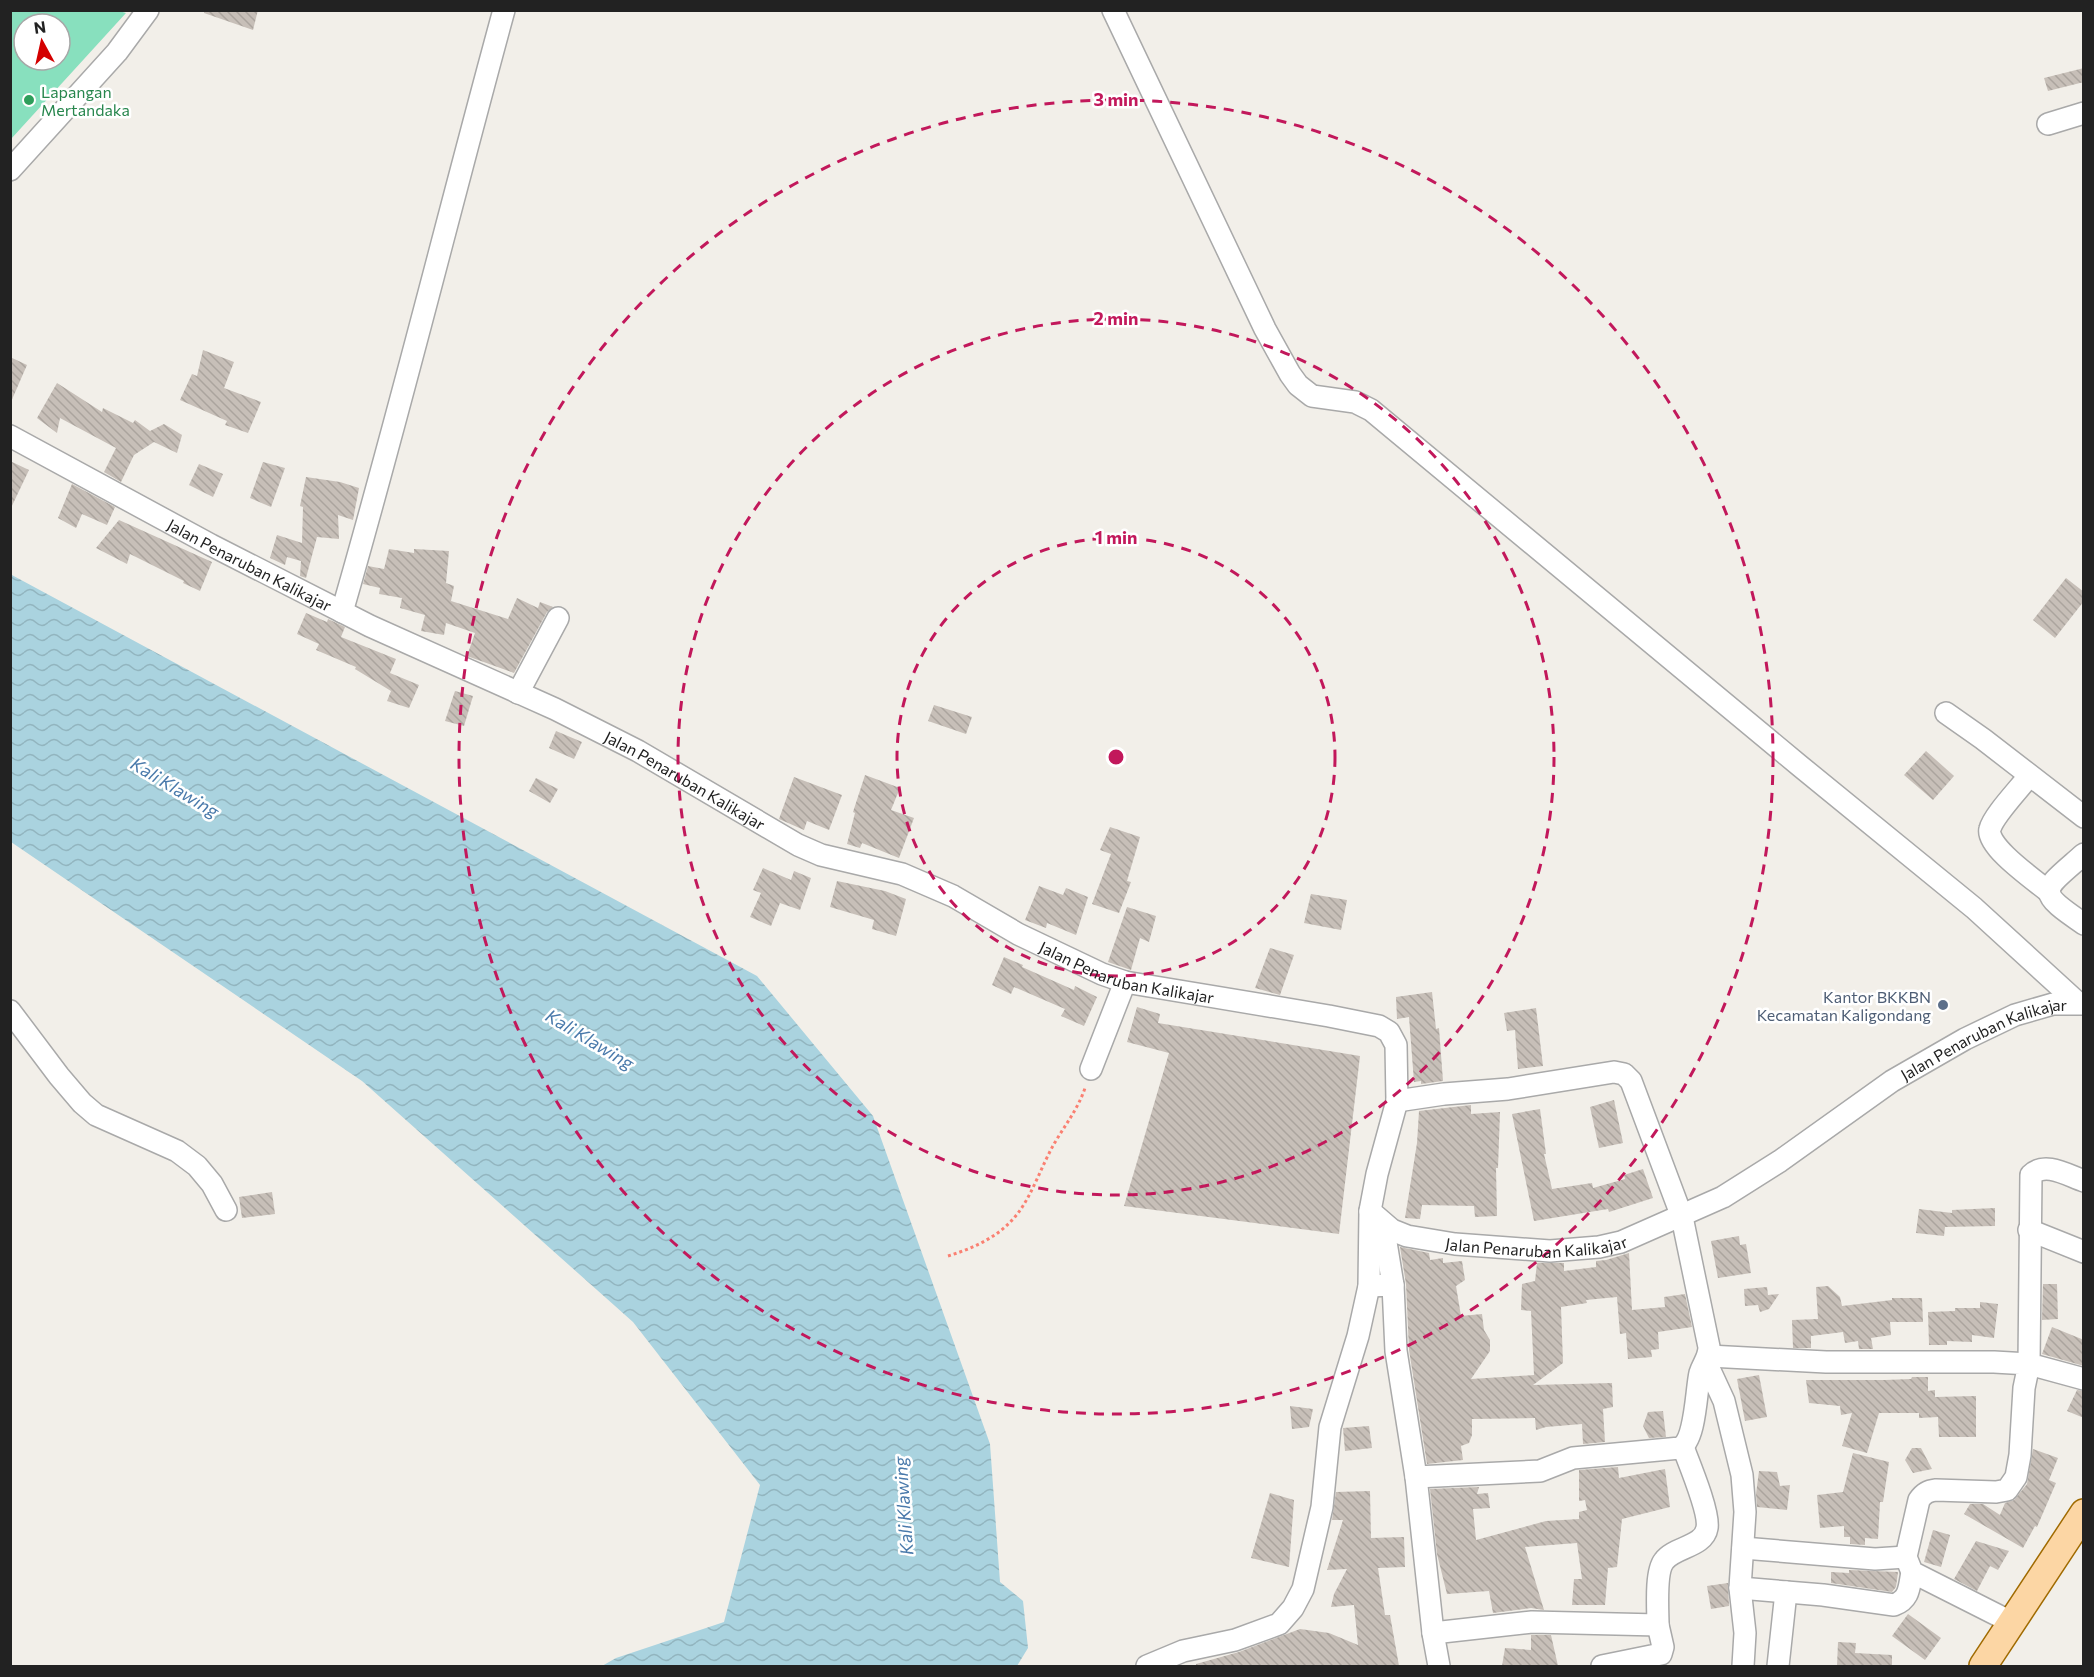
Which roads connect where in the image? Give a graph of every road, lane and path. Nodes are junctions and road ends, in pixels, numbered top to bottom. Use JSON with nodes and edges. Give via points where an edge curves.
{"nodes":[{"id":1,"x":148,"y":10,"type":"edge"},
{"id":2,"x":504,"y":10,"type":"edge"},
{"id":3,"x":1113,"y":10,"type":"edge"},
{"id":4,"x":2084,"y":113,"type":"edge"},
{"id":5,"x":2048,"y":124,"type":"dead end"},
{"id":6,"x":10,"y":170,"type":"edge"},
{"id":7,"x":10,"y":436,"type":"edge"},
{"id":8,"x":342,"y":612,"type":"junction"},
{"id":9,"x":558,"y":618,"type":"dead end"},
{"id":10,"x":518,"y":693,"type":"junction"},
{"id":11,"x":1946,"y":713,"type":"dead end"},
{"id":12,"x":2029,"y":776,"type":"junction"},
{"id":13,"x":2084,"y":818,"type":"edge"},
{"id":14,"x":2084,"y":854,"type":"edge"},
{"id":15,"x":2049,"y":892,"type":"junction"},
{"id":16,"x":2084,"y":924,"type":"edge"},
{"id":17,"x":1125,"y":982,"type":"junction"},
{"id":18,"x":2080,"y":1003,"type":"edge"},
{"id":19,"x":10,"y":1011,"type":"edge"},
{"id":20,"x":1091,"y":1069,"type":"joint"},
{"id":21,"x":1397,"y":1101,"type":"junction"},
{"id":22,"x":2084,"y":1181,"type":"edge"},
{"id":23,"x":226,"y":1210,"type":"dead end"},
{"id":24,"x":1682,"y":1217,"type":"junction"},
{"id":25,"x":1377,"y":1218,"type":"junction"},
{"id":26,"x":2029,"y":1230,"type":"junction"},
{"id":27,"x":2084,"y":1252,"type":"edge"},
{"id":28,"x":948,"y":1256,"type":"dead end"},
{"id":29,"x":1393,"y":1285,"type":"junction"},
{"id":30,"x":1369,"y":1286,"type":"junction"},
{"id":31,"x":1708,"y":1359,"type":"junction"},
{"id":32,"x":2029,"y":1364,"type":"junction"},
{"id":33,"x":2084,"y":1379,"type":"edge"},
{"id":34,"x":1683,"y":1447,"type":"junction"},
{"id":35,"x":1416,"y":1477,"type":"junction"},
{"id":36,"x":2084,"y":1513,"type":"edge"},
{"id":37,"x":1743,"y":1548,"type":"junction"},
{"id":38,"x":1909,"y":1564,"type":"junction"},
{"id":39,"x":1740,"y":1588,"type":"junction"},
{"id":40,"x":1786,"y":1592,"type":"junction"},
{"id":41,"x":2013,"y":1623,"type":"junction"},
{"id":42,"x":1658,"y":1625,"type":"junction"},
{"id":43,"x":1433,"y":1633,"type":"junction"},
{"id":44,"x":1174,"y":1660,"type":"edge"},
{"id":45,"x":1147,"y":1666,"type":"edge"},
{"id":46,"x":1438,"y":1666,"type":"edge"},
{"id":47,"x":1602,"y":1666,"type":"edge"},
{"id":48,"x":1743,"y":1666,"type":"edge"},
{"id":49,"x":1778,"y":1666,"type":"edge"},
{"id":50,"x":1983,"y":1666,"type":"edge"}],
"edges":[{"from":1,"to":6,"type":"street","via":[[117,52]]},
{"from":2,"to":8,"type":"street"},
{"from":3,"to":18,"type":"street","via":[[1265,329],[1298,385],[1312,396],[1355,402],[1371,410],[1974,908]]},
{"from":4,"to":5,"type":"street"},
{"from":7,"to":8,"type":"street","name":"Jalan Penaruban Kalikajar"},
{"from":8,"to":10,"type":"street","name":"Jalan Penaruban Kalikajar"},
{"from":9,"to":10,"type":"street"},
{"from":10,"to":17,"type":"street","name":"Jalan Penaruban Kalikajar","via":[[638,751],[798,845],[821,855],[902,874],[953,896],[1018,934]]},
{"from":11,"to":12,"type":"street"},
{"from":12,"to":13,"type":"street"},
{"from":12,"to":15,"type":"street","via":[[1996,818],[1990,834],[1996,848]]},
{"from":14,"to":15,"type":"street","via":[[2051,883]]},
{"from":15,"to":16,"type":"street","via":[[2057,906]]},
{"from":17,"to":20,"type":"street"},
{"from":17,"to":21,"type":"street","name":"Jalan Penaruban Kalikajar","via":[[1379,1026],[1389,1032],[1396,1045]]},
{"from":18,"to":24,"type":"street","name":"Jalan Penaruban Kalikajar","via":[[2053,1004],[2014,1016],[1965,1039],[1892,1081],[1723,1197]]},
{"from":19,"to":23,"type":"street","via":[[82,1103],[96,1115],[177,1151],[212,1184]]},
{"from":20,"to":28,"type":"path","via":[[1080,1103],[1018,1214],[988,1240]]},
{"from":21,"to":24,"type":"street","via":[[1614,1072],[1624,1074],[1631,1081]]},
{"from":21,"to":25,"type":"street","name":"Jalan Penaruban Kalikajar","via":[[1377,1174]]},
{"from":22,"to":26,"type":"street","via":[[2046,1168],[2031,1175]]},
{"from":24,"to":25,"type":"street","name":"Jalan Penaruban Kalikajar","via":[[1621,1242],[1551,1251],[1430,1241],[1407,1236]]},
{"from":24,"to":31,"type":"street","via":[[1709,1347]]},
{"from":25,"to":29,"type":"street"},
{"from":25,"to":30,"type":"street"},
{"from":26,"to":27,"type":"street"},
{"from":26,"to":32,"type":"street"},
{"from":29,"to":30,"type":"street"},
{"from":29,"to":35,"type":"street","via":[[1396,1351]]},
{"from":30,"to":44,"type":"street","via":[[1330,1427],[1322,1508],[1303,1589],[1280,1624]]},
{"from":31,"to":32,"type":"street"},
{"from":31,"to":34,"type":"street","via":[[1701,1371]]},
{"from":31,"to":37,"type":"street","via":[[1724,1401],[1742,1475]]},
{"from":32,"to":33,"type":"street"},
{"from":32,"to":38,"type":"street","via":[[2016,1477],[2007,1490],[1929,1490],[1924,1494],[1919,1500]]},
{"from":34,"to":35,"type":"street","via":[[1573,1458],[1540,1471]]},
{"from":34,"to":42,"type":"street","via":[[1708,1527],[1698,1541],[1664,1560],[1659,1571]]},
{"from":35,"to":43,"type":"street"},
{"from":36,"to":41,"type":"main road"},
{"from":37,"to":38,"type":"street"},
{"from":37,"to":39,"type":"street"},
{"from":38,"to":40,"type":"street","via":[[1908,1595],[1893,1605]]},
{"from":38,"to":41,"type":"street"},
{"from":39,"to":40,"type":"street"},
{"from":39,"to":48,"type":"street","via":[[1745,1633]]},
{"from":40,"to":49,"type":"street"},
{"from":41,"to":50,"type":"main road"},
{"from":42,"to":43,"type":"street","via":[[1532,1622]]},
{"from":42,"to":47,"type":"street","via":[[1661,1654]]},
{"from":43,"to":46,"type":"street"},
{"from":44,"to":45,"type":"street"}]}
